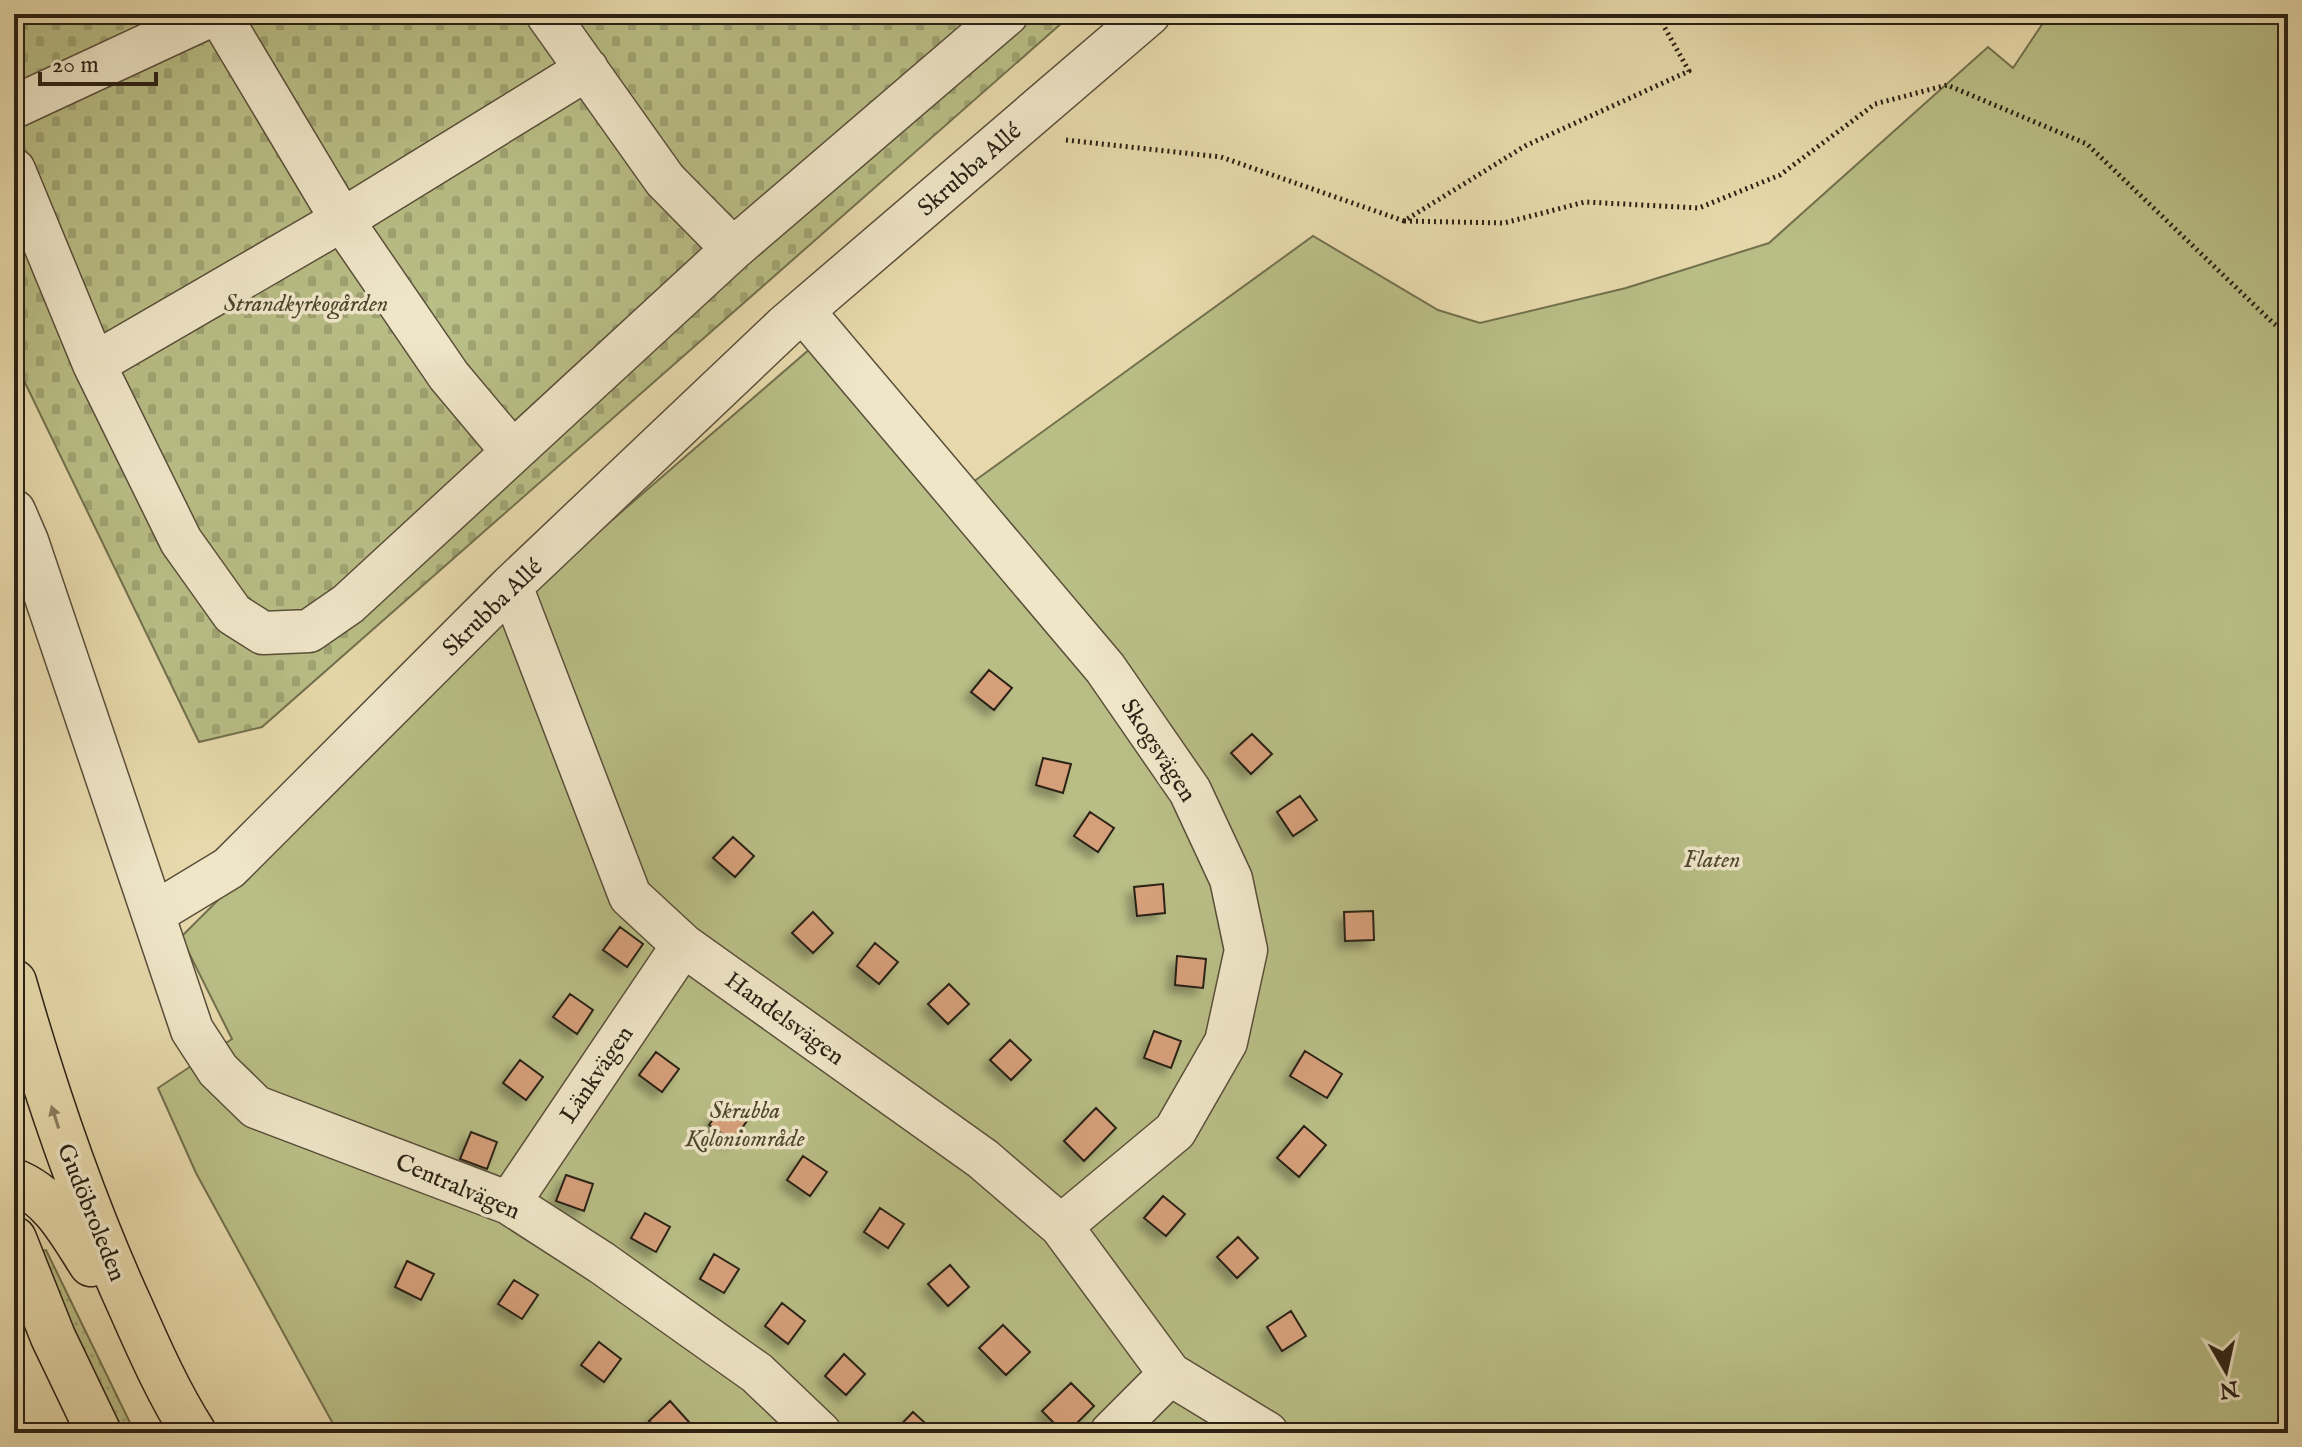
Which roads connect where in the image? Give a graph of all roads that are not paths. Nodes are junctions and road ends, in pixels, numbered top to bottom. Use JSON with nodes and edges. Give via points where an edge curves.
{"nodes":[{"id":1,"x":217,"y":14,"type":"edge"},
{"id":2,"x":547,"y":14,"type":"edge"},
{"id":3,"x":1007,"y":14,"type":"edge"},
{"id":4,"x":1149,"y":14,"type":"edge"},
{"id":5,"x":587,"y":69,"type":"junction"},
{"id":6,"x":14,"y":107,"type":"edge"},
{"id":7,"x":14,"y":170,"type":"edge"},
{"id":8,"x":342,"y":220,"type":"junction"},
{"id":9,"x":733,"y":249,"type":"junction"},
{"id":10,"x":803,"y":311,"type":"junction"},
{"id":11,"x":94,"y":364,"type":"junction"},
{"id":12,"x":512,"y":451,"type":"junction"},
{"id":13,"x":14,"y":511,"type":"edge"},
{"id":14,"x":511,"y":586,"type":"junction"},
{"id":15,"x":153,"y":914,"type":"junction"},
{"id":16,"x":683,"y":945,"type":"junction"},
{"id":17,"x":14,"y":982,"type":"edge"},
{"id":18,"x":14,"y":1181,"type":"edge"},
{"id":19,"x":509,"y":1203,"type":"junction"},
{"id":20,"x":1061,"y":1226,"type":"junction"},
{"id":21,"x":14,"y":1239,"type":"edge"},
{"id":22,"x":14,"y":1318,"type":"edge"},
{"id":23,"x":159,"y":1370,"type":"junction"},
{"id":24,"x":1170,"y":1374,"type":"junction"},
{"id":25,"x":87,"y":1433,"type":"edge"},
{"id":26,"x":99,"y":1433,"type":"edge"},
{"id":27,"x":194,"y":1433,"type":"edge"},
{"id":28,"x":820,"y":1433,"type":"edge"},
{"id":29,"x":1111,"y":1433,"type":"edge"},
{"id":30,"x":1267,"y":1433,"type":"edge"}],
"edges":[{"from":1,"to":6,"type":"street"},
{"from":1,"to":8,"type":"street"},
{"from":2,"to":5,"type":"street"},
{"from":3,"to":9,"type":"street"},
{"from":4,"to":10,"type":"street","name":"Skrubba Allé"},
{"from":5,"to":8,"type":"street"},
{"from":5,"to":9,"type":"street","via":[[665,180]]},
{"from":7,"to":11,"type":"street"},
{"from":8,"to":11,"type":"street"},
{"from":8,"to":12,"type":"street","via":[[449,376]]},
{"from":9,"to":12,"type":"street"},
{"from":10,"to":14,"type":"street","name":"Skrubba Allé"},
{"from":10,"to":20,"type":"street","name":"Skogsvägen","via":[[1105,668],[1190,791],[1231,879],[1246,950],[1226,1042],[1175,1131]]},
{"from":11,"to":12,"type":"street","via":[[181,541],[233,614],[263,633],[309,631],[348,604]]},
{"from":13,"to":15,"type":"street"},
{"from":14,"to":15,"type":"street","name":"Skrubba Allé","via":[[229,868]]},
{"from":14,"to":16,"type":"street","name":"Handelsvägen","via":[[630,896]]},
{"from":15,"to":19,"type":"street","name":"Centralvägen","via":[[192,1030],[218,1070],[256,1107]]},
{"from":16,"to":19,"type":"street","name":"Länkvägen"},
{"from":16,"to":20,"type":"street","name":"Handelsvägen","via":[[983,1159]]},
{"from":23,"to":17,"type":"main road","name":"Gudöbroleden","one_way":true,"via":[[103,1248],[66,1150]]},
{"from":18,"to":23,"type":"main road","via":[[32,1189],[58,1215]]},
{"from":19,"to":28,"type":"street","name":"Centralvägen","via":[[757,1373]]},
{"from":20,"to":24,"type":"street","name":"Handelsvägen"},
{"from":21,"to":26,"type":"main road"},
{"from":22,"to":25,"type":"main road"},
{"from":23,"to":27,"type":"main road","name":"Gudöbroleden"},
{"from":24,"to":29,"type":"street"},
{"from":24,"to":30,"type":"street","name":"Handelsvägen"}]}
